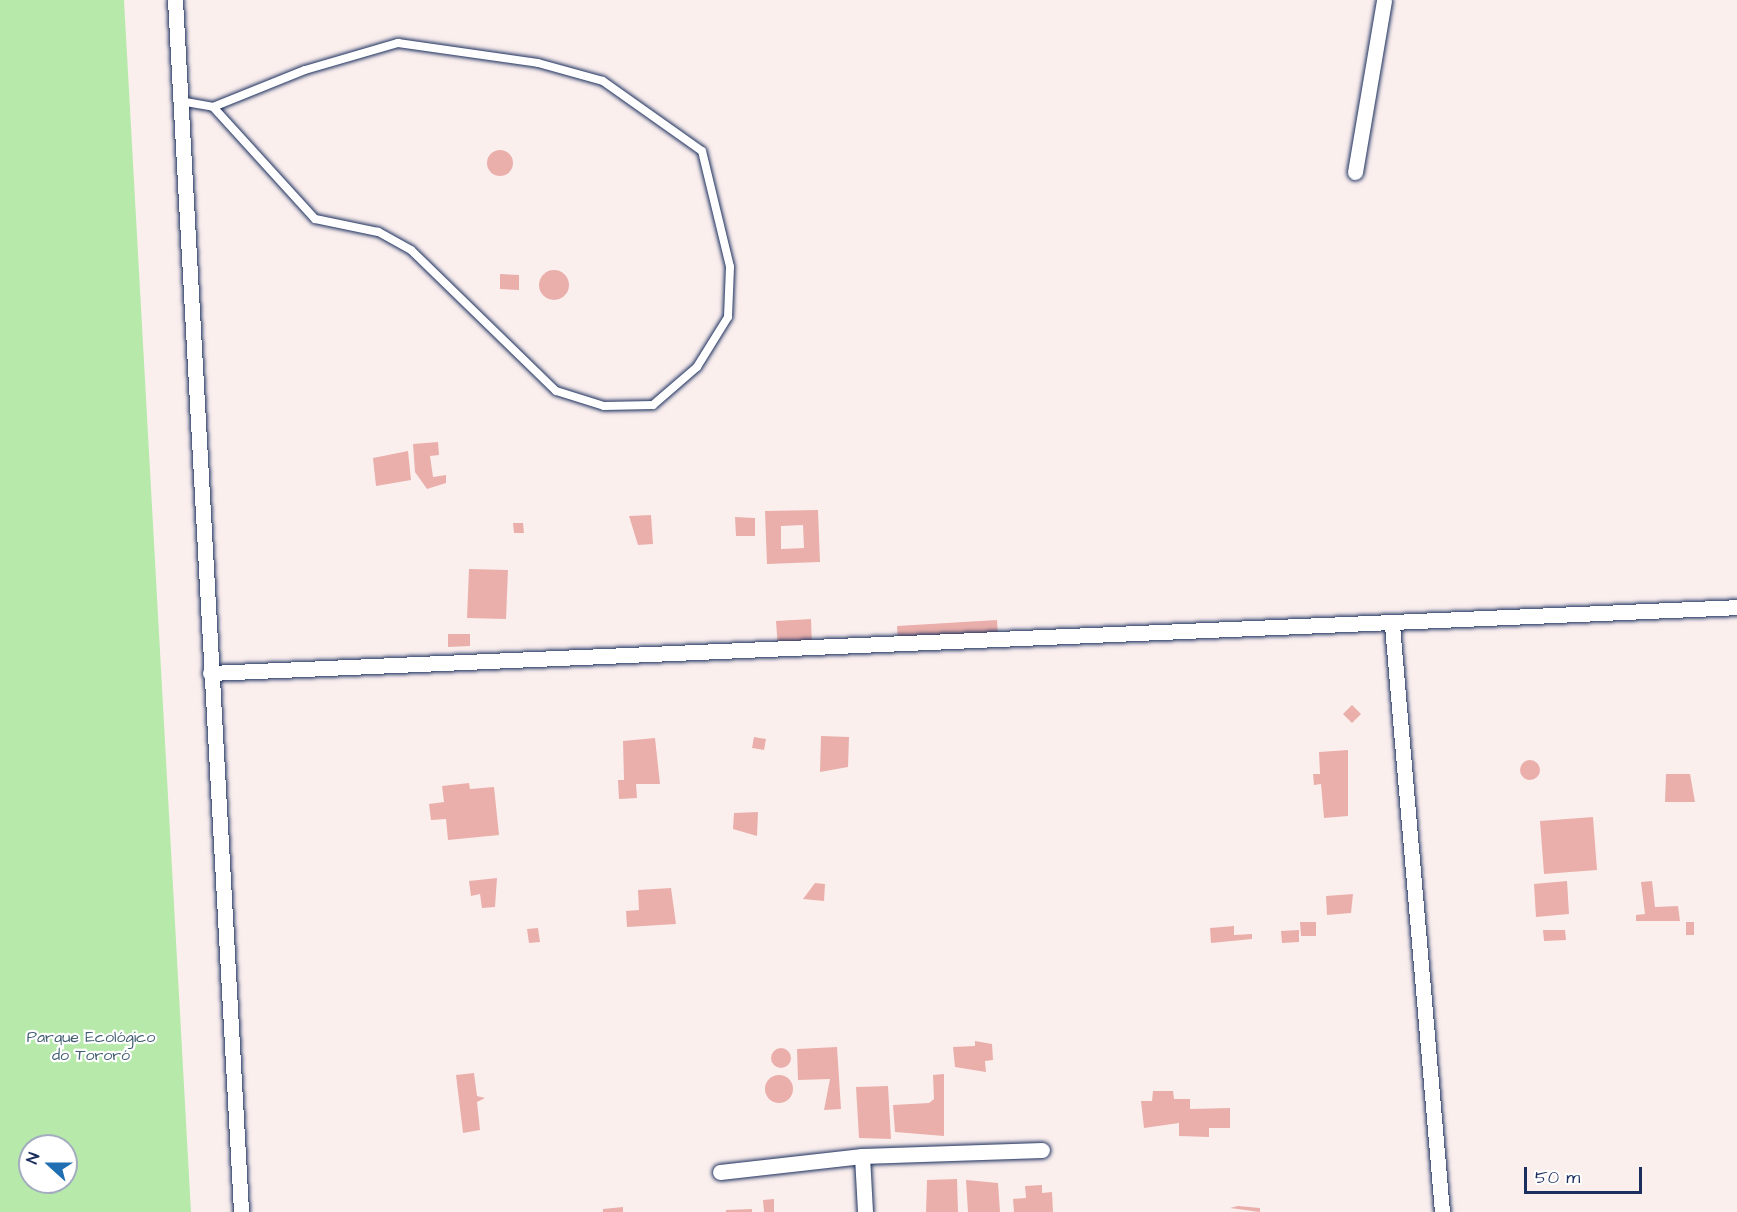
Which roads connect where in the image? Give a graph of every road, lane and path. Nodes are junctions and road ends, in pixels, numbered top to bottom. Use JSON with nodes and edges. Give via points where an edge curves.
{"nodes":[{"id":1,"x":175,"y":0,"type":"edge"},
{"id":2,"x":1384,"y":0,"type":"edge"},
{"id":3,"x":180,"y":101,"type":"junction"},
{"id":4,"x":213,"y":107,"type":"junction"},
{"id":5,"x":1355,"y":172,"type":"dead end"},
{"id":6,"x":1737,"y":607,"type":"edge"},
{"id":7,"x":1392,"y":625,"type":"junction"},
{"id":8,"x":210,"y":674,"type":"junction"},
{"id":9,"x":1042,"y":1150,"type":"dead end"},
{"id":10,"x":862,"y":1156,"type":"junction"},
{"id":11,"x":720,"y":1172,"type":"dead end"},
{"id":12,"x":241,"y":1212,"type":"edge"},
{"id":13,"x":865,"y":1212,"type":"edge"},
{"id":14,"x":1443,"y":1212,"type":"edge"}],
"edges":[{"from":1,"to":3,"type":"street"},
{"from":2,"to":5,"type":"street"},
{"from":3,"to":4,"type":"lane"},
{"from":3,"to":8,"type":"street"},
{"from":4,"to":4,"type":"lane","via":[[305,70],[398,43],[538,63],[603,81],[702,151],[730,267],[728,317],[697,367],[653,405],[604,406],[556,391],[411,250],[378,232],[315,219]]},
{"from":6,"to":7,"type":"street"},
{"from":7,"to":8,"type":"street"},
{"from":7,"to":14,"type":"street"},
{"from":8,"to":12,"type":"street"},
{"from":9,"to":10,"type":"street"},
{"from":10,"to":11,"type":"street"},
{"from":10,"to":13,"type":"street"}]}
